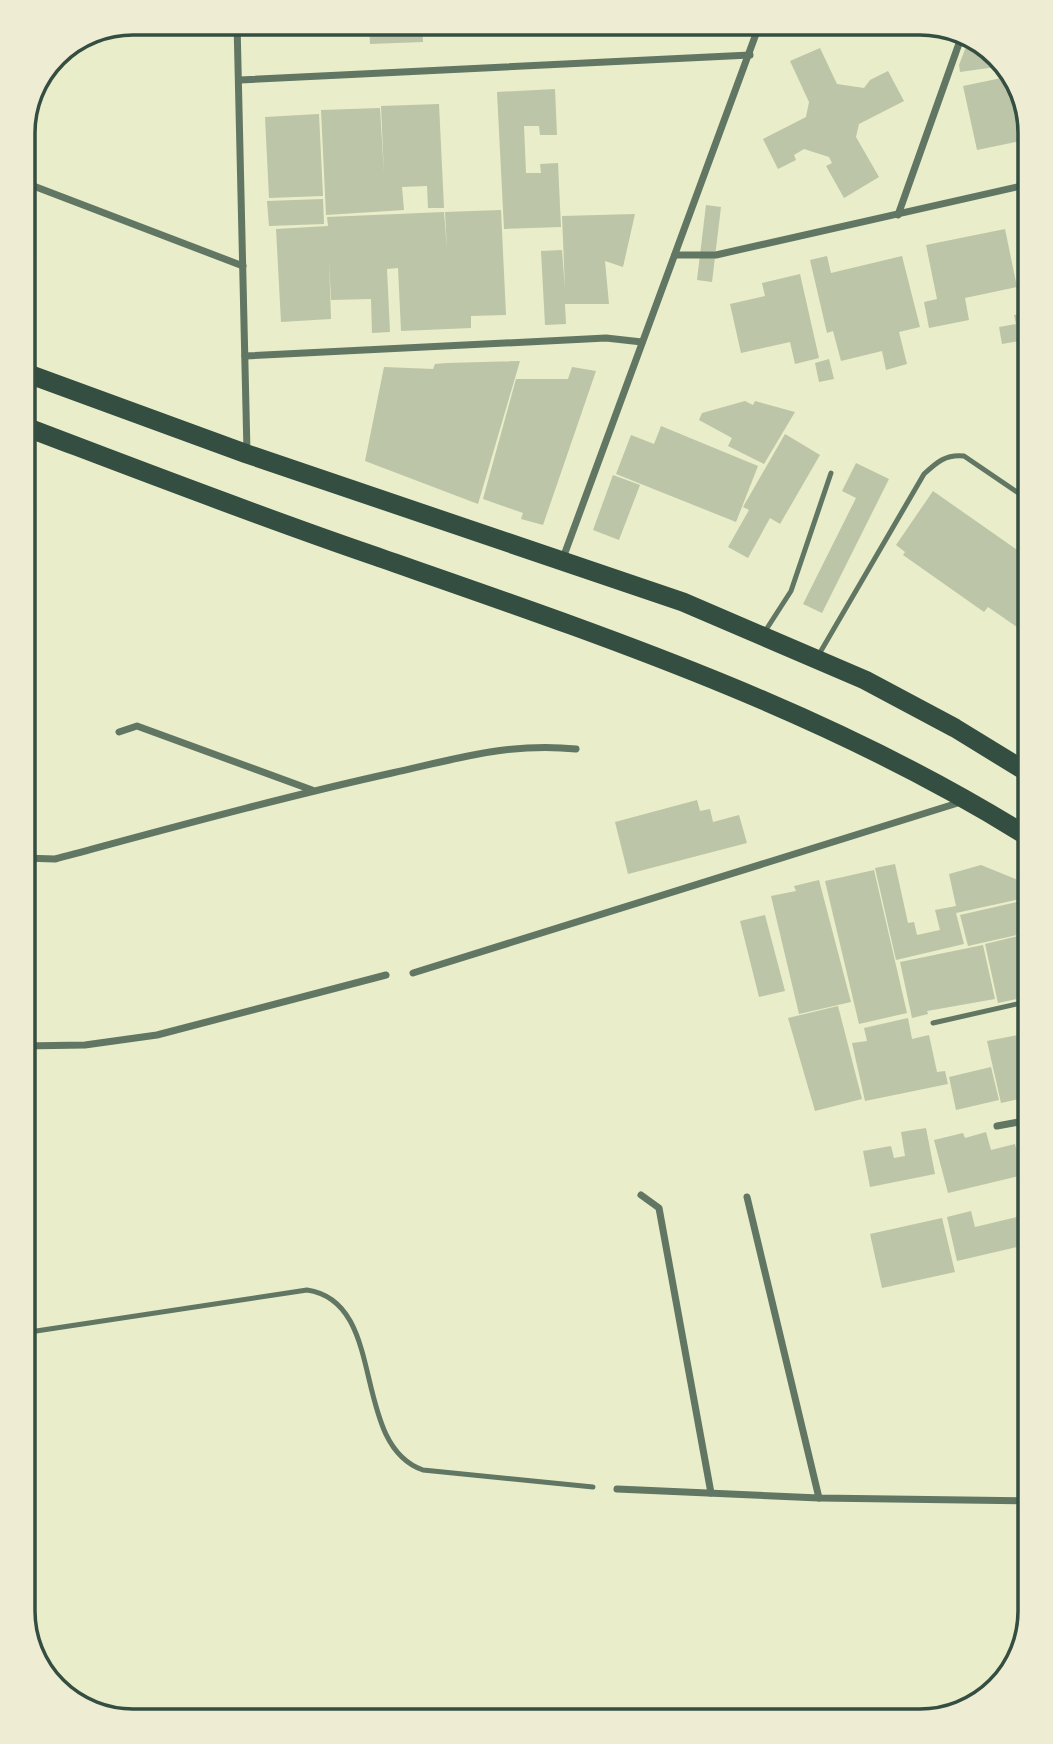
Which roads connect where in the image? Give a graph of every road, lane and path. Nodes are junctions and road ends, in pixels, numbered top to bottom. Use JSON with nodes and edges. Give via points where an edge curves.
{"nodes":[{"id":1,"x":238,"y":35,"type":"edge"},
{"id":2,"x":756,"y":35,"type":"edge"},
{"id":3,"x":959,"y":43,"type":"edge"},
{"id":4,"x":750,"y":55,"type":"junction"},
{"id":5,"x":240,"y":80,"type":"junction"},
{"id":6,"x":35,"y":187,"type":"edge"},
{"id":7,"x":1018,"y":187,"type":"edge"},
{"id":8,"x":898,"y":215,"type":"junction"},
{"id":9,"x":675,"y":255,"type":"junction"},
{"id":10,"x":243,"y":265,"type":"junction"},
{"id":11,"x":642,"y":342,"type":"junction"},
{"id":12,"x":245,"y":356,"type":"junction"},
{"id":13,"x":35,"y":376,"type":"edge"},
{"id":14,"x":35,"y":431,"type":"edge"},
{"id":15,"x":247,"y":454,"type":"junction"},
{"id":16,"x":831,"y":473,"type":"dead end"},
{"id":17,"x":1018,"y":492,"type":"edge"},
{"id":18,"x":563,"y":559,"type":"junction"},
{"id":19,"x":762,"y":636,"type":"junction"},
{"id":20,"x":817,"y":658,"type":"junction"},
{"id":21,"x":119,"y":732,"type":"dead end"},
{"id":22,"x":576,"y":749,"type":"dead end"},
{"id":23,"x":1018,"y":767,"type":"edge"},
{"id":24,"x":312,"y":790,"type":"junction"},
{"id":25,"x":969,"y":800,"type":"junction"},
{"id":26,"x":1018,"y":831,"type":"edge"},
{"id":27,"x":35,"y":858,"type":"edge"},
{"id":28,"x":413,"y":973,"type":"dead end"},
{"id":29,"x":386,"y":975,"type":"dead end"},
{"id":30,"x":1018,"y":1004,"type":"edge"},
{"id":31,"x":933,"y":1023,"type":"dead end"},
{"id":32,"x":35,"y":1046,"type":"edge"},
{"id":33,"x":1018,"y":1122,"type":"edge"},
{"id":34,"x":997,"y":1126,"type":"dead end"},
{"id":35,"x":640,"y":1195,"type":"dead end"},
{"id":36,"x":747,"y":1197,"type":"dead end"},
{"id":37,"x":35,"y":1331,"type":"edge"},
{"id":38,"x":593,"y":1488,"type":"dead end"},
{"id":39,"x":617,"y":1489,"type":"dead end"},
{"id":40,"x":711,"y":1493,"type":"junction"},
{"id":41,"x":819,"y":1499,"type":"junction"},
{"id":42,"x":1018,"y":1501,"type":"edge"}],
"edges":[{"from":1,"to":5,"type":"street"},
{"from":2,"to":4,"type":"street"},
{"from":3,"to":8,"type":"street"},
{"from":4,"to":5,"type":"street"},
{"from":4,"to":9,"type":"street"},
{"from":5,"to":10,"type":"street"},
{"from":6,"to":10,"type":"street"},
{"from":7,"to":8,"type":"street"},
{"from":8,"to":9,"type":"street","via":[[716,255]]},
{"from":9,"to":11,"type":"street"},
{"from":10,"to":12,"type":"street"},
{"from":11,"to":12,"type":"street","via":[[606,338]]},
{"from":11,"to":18,"type":"street"},
{"from":12,"to":15,"type":"street"},
{"from":13,"to":15,"type":"highway"},
{"from":14,"to":25,"type":"highway","via":[[733,687],[825,727]]},
{"from":15,"to":18,"type":"highway"},
{"from":16,"to":19,"type":"lane","via":[[791,592]]},
{"from":17,"to":20,"type":"lane","via":[[964,456],[941,459],[924,474]]},
{"from":18,"to":19,"type":"highway"},
{"from":19,"to":20,"type":"highway"},
{"from":20,"to":23,"type":"highway","via":[[955,728]]},
{"from":21,"to":24,"type":"street","via":[[137,726]]},
{"from":22,"to":24,"type":"street","via":[[538,745],[500,749]]},
{"from":24,"to":27,"type":"street","via":[[55,859]]},
{"from":25,"to":26,"type":"highway"},
{"from":25,"to":28,"type":"street"},
{"from":29,"to":32,"type":"street","via":[[157,1035],[85,1045]]},
{"from":30,"to":31,"type":"lane"},
{"from":33,"to":34,"type":"street"},
{"from":35,"to":40,"type":"street","via":[[659,1208]]},
{"from":36,"to":41,"type":"street"},
{"from":37,"to":38,"type":"lane","via":[[307,1290],[322,1292],[343,1308],[362,1350],[389,1442],[407,1465]]},
{"from":39,"to":40,"type":"street"},
{"from":40,"to":41,"type":"street"},
{"from":41,"to":42,"type":"street"}]}
